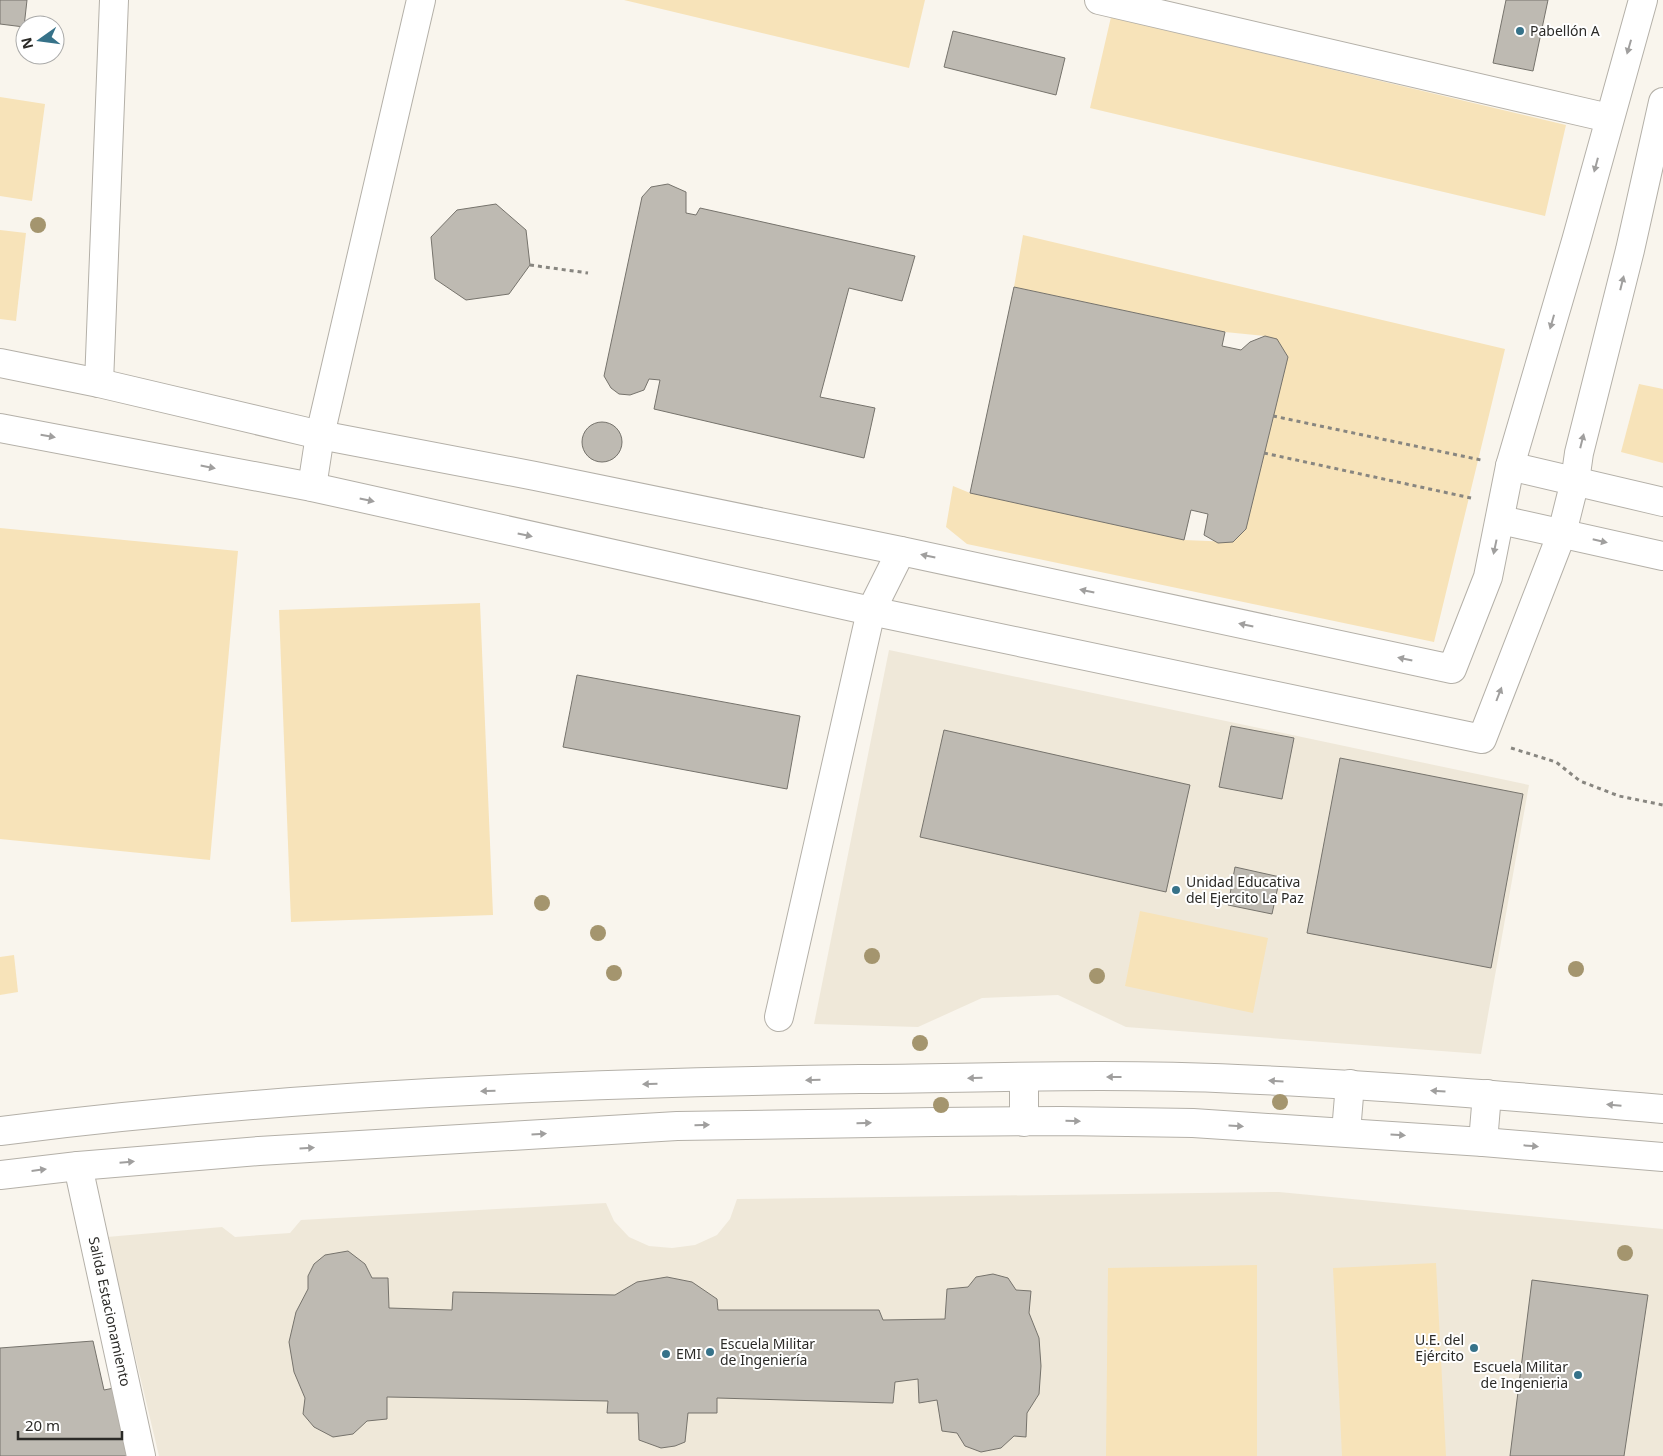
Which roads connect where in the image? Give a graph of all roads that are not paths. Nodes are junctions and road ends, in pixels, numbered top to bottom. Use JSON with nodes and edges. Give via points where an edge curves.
{"nodes":[{"id":1,"x":114,"y":0,"type":"edge"},
{"id":2,"x":421,"y":0,"type":"edge"},
{"id":3,"x":1099,"y":0,"type":"edge"},
{"id":4,"x":1642,"y":0,"type":"edge"},
{"id":5,"x":1663,"y":102,"type":"edge"},
{"id":6,"x":1609,"y":118,"type":"junction"},
{"id":7,"x":0,"y":363,"type":"edge"},
{"id":8,"x":98,"y":384,"type":"junction"},
{"id":9,"x":0,"y":428,"type":"edge"},
{"id":10,"x":320,"y":435,"type":"junction"},
{"id":11,"x":1510,"y":466,"type":"junction"},
{"id":12,"x":1575,"y":481,"type":"junction"},
{"id":13,"x":312,"y":488,"type":"junction"},
{"id":14,"x":1663,"y":502,"type":"edge"},
{"id":15,"x":1502,"y":513,"type":"junction"},
{"id":16,"x":1562,"y":533,"type":"junction"},
{"id":17,"x":901,"y":551,"type":"junction"},
{"id":18,"x":1663,"y":556,"type":"edge"},
{"id":19,"x":871,"y":612,"type":"junction"},
{"id":20,"x":779,"y":1017,"type":"dead end"},
{"id":21,"x":1024,"y":1077,"type":"junction"},
{"id":22,"x":1350,"y":1084,"type":"junction"},
{"id":23,"x":1487,"y":1094,"type":"junction"},
{"id":24,"x":1663,"y":1110,"type":"edge"},
{"id":25,"x":71,"y":1122,"type":"junction"},
{"id":26,"x":1024,"y":1122,"type":"junction"},
{"id":27,"x":0,"y":1131,"type":"edge"},
{"id":28,"x":1346,"y":1132,"type":"junction"},
{"id":29,"x":1483,"y":1142,"type":"junction"},
{"id":30,"x":1663,"y":1157,"type":"edge"},
{"id":31,"x":78,"y":1166,"type":"junction"},
{"id":32,"x":0,"y":1175,"type":"edge"},
{"id":33,"x":141,"y":1456,"type":"edge"}],
"edges":[{"from":1,"to":8,"type":"main road"},
{"from":2,"to":10,"type":"main road"},
{"from":3,"to":6,"type":"main road"},
{"from":4,"to":6,"type":"main road","one_way":true},
{"from":12,"to":5,"type":"main road","one_way":true},
{"from":6,"to":11,"type":"main road","one_way":true},
{"from":7,"to":8,"type":"main road"},
{"from":8,"to":10,"type":"main road"},
{"from":9,"to":13,"type":"main road","one_way":true},
{"from":10,"to":13,"type":"main road"},
{"from":10,"to":17,"type":"main road"},
{"from":11,"to":12,"type":"main road"},
{"from":11,"to":15,"type":"main road"},
{"from":12,"to":14,"type":"main road"},
{"from":12,"to":16,"type":"main road"},
{"from":13,"to":19,"type":"main road","one_way":true},
{"from":15,"to":16,"type":"main road"},
{"from":15,"to":17,"type":"main road","one_way":true,"via":[[1488,577],[1452,669]]},
{"from":16,"to":18,"type":"main road","one_way":true},
{"from":19,"to":16,"type":"main road","one_way":true,"via":[[1482,739]]},
{"from":17,"to":19,"type":"main road"},
{"from":19,"to":20,"type":"main road"},
{"from":22,"to":21,"type":"main road","one_way":true,"via":[[1191,1077]]},
{"from":21,"to":25,"type":"main road","one_way":true,"via":[[713,1081],[437,1093],[250,1104]]},
{"from":21,"to":26,"type":"main road"},
{"from":23,"to":22,"type":"main road","one_way":true},
{"from":22,"to":28,"type":"main road"},
{"from":24,"to":23,"type":"main road","one_way":true},
{"from":23,"to":29,"type":"main road"},
{"from":25,"to":27,"type":"main road"},
{"from":25,"to":31,"type":"main road","name":"Salida Estacionamiento"},
{"from":26,"to":28,"type":"main road","one_way":true,"via":[[1193,1123]]},
{"from":31,"to":26,"type":"main road","one_way":true,"via":[[259,1151],[677,1126]]},
{"from":28,"to":29,"type":"main road","one_way":true},
{"from":29,"to":30,"type":"main road","one_way":true},
{"from":32,"to":31,"type":"main road","one_way":true},
{"from":31,"to":33,"type":"main road","name":"Salida Estacionamiento"}]}
